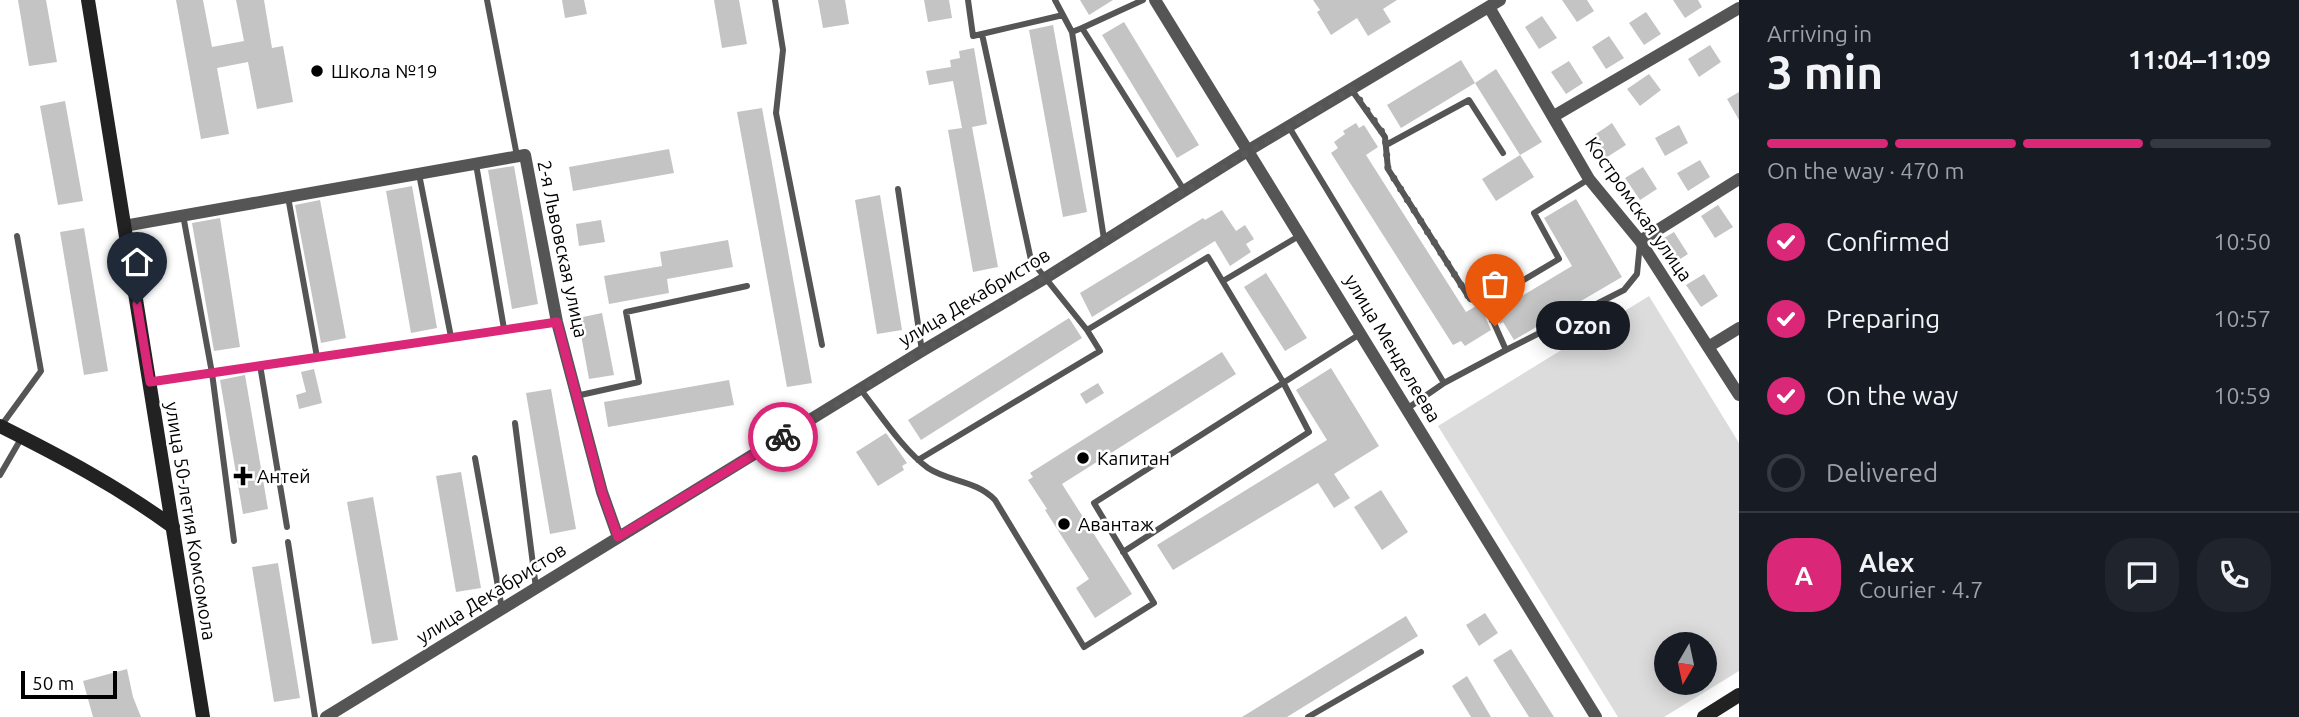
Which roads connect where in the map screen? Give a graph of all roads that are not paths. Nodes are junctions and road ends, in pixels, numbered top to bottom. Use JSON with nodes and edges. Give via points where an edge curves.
{"nodes":[{"id":1,"x":88,"y":0,"type":"edge"},
{"id":2,"x":487,"y":0,"type":"edge"},
{"id":3,"x":775,"y":0,"type":"edge"},
{"id":4,"x":968,"y":0,"type":"edge"},
{"id":5,"x":1055,"y":0,"type":"edge"},
{"id":6,"x":1143,"y":0,"type":"edge"},
{"id":7,"x":1155,"y":0,"type":"edge"},
{"id":8,"x":1495,"y":3,"type":"edge"},
{"id":9,"x":1739,"y":8,"type":"edge"},
{"id":10,"x":1063,"y":15,"type":"junction"},
{"id":11,"x":1082,"y":28,"type":"junction"},
{"id":12,"x":1072,"y":32,"type":"junction"},
{"id":13,"x":982,"y":34,"type":"junction"},
{"id":14,"x":1352,"y":89,"type":"junction"},
{"id":15,"x":1554,"y":116,"type":"junction"},
{"id":16,"x":1289,"y":127,"type":"junction"},
{"id":17,"x":1386,"y":145,"type":"junction"},
{"id":18,"x":1249,"y":150,"type":"junction"},
{"id":19,"x":1503,"y":153,"type":"dead end"},
{"id":20,"x":517,"y":157,"type":"junction"},
{"id":21,"x":476,"y":164,"type":"junction"},
{"id":22,"x":419,"y":174,"type":"junction"},
{"id":23,"x":1590,"y":179,"type":"junction"},
{"id":24,"x":1739,"y":179,"type":"edge"},
{"id":25,"x":898,"y":189,"type":"dead end"},
{"id":26,"x":1184,"y":190,"type":"junction"},
{"id":27,"x":288,"y":197,"type":"junction"},
{"id":28,"x":183,"y":215,"type":"junction"},
{"id":29,"x":124,"y":226,"type":"junction"},
{"id":30,"x":1301,"y":235,"type":"junction"},
{"id":31,"x":17,"y":236,"type":"dead end"},
{"id":32,"x":1104,"y":239,"type":"junction"},
{"id":33,"x":1640,"y":241,"type":"junction"},
{"id":34,"x":1046,"y":277,"type":"junction"},
{"id":35,"x":1223,"y":281,"type":"junction"},
{"id":36,"x":747,"y":286,"type":"dead end"},
{"id":37,"x":1485,"y":303,"type":"junction"},
{"id":38,"x":557,"y":322,"type":"junction"},
{"id":39,"x":1739,"y":328,"type":"edge"},
{"id":40,"x":504,"y":329,"type":"junction"},
{"id":41,"x":1087,"y":330,"type":"junction"},
{"id":42,"x":1361,"y":333,"type":"junction"},
{"id":43,"x":451,"y":337,"type":"junction"},
{"id":44,"x":822,"y":345,"type":"dead end"},
{"id":45,"x":1708,"y":347,"type":"junction"},
{"id":46,"x":1506,"y":350,"type":"junction"},
{"id":47,"x":922,"y":351,"type":"junction"},
{"id":48,"x":317,"y":357,"type":"junction"},
{"id":49,"x":260,"y":365,"type":"junction"},
{"id":50,"x":212,"y":373,"type":"junction"},
{"id":51,"x":150,"y":382,"type":"junction"},
{"id":52,"x":1283,"y":382,"type":"junction"},
{"id":53,"x":1444,"y":383,"type":"junction"},
{"id":54,"x":860,"y":389,"type":"junction"},
{"id":55,"x":1739,"y":395,"type":"edge"},
{"id":56,"x":576,"y":396,"type":"junction"},
{"id":57,"x":1408,"y":408,"type":"junction"},
{"id":58,"x":515,"y":423,"type":"dead end"},
{"id":59,"x":1,"y":426,"type":"edge"},
{"id":60,"x":22,"y":437,"type":"junction"},
{"id":61,"x":475,"y":458,"type":"dead end"},
{"id":62,"x":918,"y":460,"type":"junction"},
{"id":63,"x":0,"y":475,"type":"edge"},
{"id":64,"x":173,"y":527,"type":"junction"},
{"id":65,"x":287,"y":527,"type":"dead end"},
{"id":66,"x":618,"y":537,"type":"junction"},
{"id":67,"x":234,"y":541,"type":"dead end"},
{"id":68,"x":288,"y":542,"type":"dead end"},
{"id":69,"x":1123,"y":551,"type":"junction"},
{"id":70,"x":536,"y":588,"type":"junction"},
{"id":71,"x":502,"y":609,"type":"junction"},
{"id":72,"x":1421,"y":652,"type":"dead end"},
{"id":73,"x":1739,"y":695,"type":"edge"},
{"id":74,"x":204,"y":717,"type":"edge"},
{"id":75,"x":316,"y":717,"type":"edge"},
{"id":76,"x":326,"y":717,"type":"edge"},
{"id":77,"x":1308,"y":717,"type":"edge"},
{"id":78,"x":1596,"y":717,"type":"edge"},
{"id":79,"x":1704,"y":717,"type":"edge"}],
"edges":[{"from":1,"to":29,"type":"main road","name":"улица 50-летия Комсомола"},
{"from":2,"to":20,"type":"lane"},
{"from":3,"to":44,"type":"lane","via":[[783,50],[776,113]]},
{"from":4,"to":13,"type":"lane","via":[[974,36]]},
{"from":5,"to":10,"type":"lane"},
{"from":6,"to":11,"type":"lane"},
{"from":7,"to":18,"type":"street","name":"улица Менделеева"},
{"from":8,"to":14,"type":"street","name":"улица Декабристов"},
{"from":8,"to":15,"type":"street","name":"Костромская улица"},
{"from":9,"to":15,"type":"street"},
{"from":10,"to":12,"type":"lane"},
{"from":10,"to":13,"type":"lane"},
{"from":11,"to":12,"type":"lane"},
{"from":11,"to":26,"type":"lane"},
{"from":12,"to":32,"type":"lane"},
{"from":13,"to":34,"type":"lane","via":[[1031,260]]},
{"from":14,"to":16,"type":"street","name":"улица Декабристов"},
{"from":14,"to":17,"type":"lane","via":[[1385,136]]},
{"from":15,"to":23,"type":"street","name":"Костромская улица"},
{"from":16,"to":18,"type":"street","name":"улица Декабристов"},
{"from":16,"to":53,"type":"lane"},
{"from":17,"to":19,"type":"lane","via":[[1469,100]]},
{"from":17,"to":37,"type":"lane","via":[[1388,169],[1470,299]]},
{"from":18,"to":26,"type":"street","name":"улица Декабристов"},
{"from":18,"to":30,"type":"street","name":"улица Менделеева"},
{"from":20,"to":21,"type":"street","name":"2-я Львовская улица"},
{"from":20,"to":38,"type":"street","name":"2-я Львовская улица","via":[[526,155]]},
{"from":21,"to":22,"type":"street","name":"2-я Львовская улица"},
{"from":21,"to":40,"type":"lane"},
{"from":22,"to":27,"type":"street","name":"2-я Львовская улица"},
{"from":22,"to":43,"type":"lane"},
{"from":23,"to":33,"type":"street","name":"Костромская улица"},
{"from":23,"to":37,"type":"lane","via":[[1534,213],[1559,259]]},
{"from":24,"to":33,"type":"street"},
{"from":25,"to":47,"type":"lane"},
{"from":26,"to":32,"type":"street","name":"улица Декабристов"},
{"from":27,"to":28,"type":"street","name":"2-я Львовская улица"},
{"from":27,"to":48,"type":"lane"},
{"from":28,"to":29,"type":"street","name":"2-я Львовская улица"},
{"from":28,"to":50,"type":"lane"},
{"from":29,"to":51,"type":"main road","name":"улица 50-летия Комсомола"},
{"from":30,"to":35,"type":"lane"},
{"from":30,"to":42,"type":"street","name":"улица Менделеева"},
{"from":31,"to":59,"type":"lane","via":[[41,371]]},
{"from":32,"to":34,"type":"street","name":"улица Декабристов"},
{"from":33,"to":45,"type":"street","name":"Костромская улица"},
{"from":33,"to":46,"type":"lane","via":[[1637,274],[1624,290]]},
{"from":34,"to":41,"type":"lane"},
{"from":34,"to":47,"type":"street","name":"улица Декабристов"},
{"from":35,"to":41,"type":"lane","via":[[1208,257]]},
{"from":35,"to":52,"type":"lane"},
{"from":36,"to":56,"type":"lane","via":[[626,312],[639,382]]},
{"from":37,"to":46,"type":"lane"},
{"from":38,"to":40,"type":"lane"},
{"from":38,"to":56,"type":"street","name":"2-я Львовская улица"},
{"from":39,"to":45,"type":"street"},
{"from":40,"to":43,"type":"lane"},
{"from":41,"to":62,"type":"lane","via":[[1100,351]]},
{"from":42,"to":52,"type":"lane"},
{"from":42,"to":57,"type":"street","name":"улица Менделеева"},
{"from":43,"to":48,"type":"lane"},
{"from":45,"to":55,"type":"street","name":"Костромская улица"},
{"from":46,"to":53,"type":"lane"},
{"from":47,"to":54,"type":"street","name":"улица Декабристов"},
{"from":48,"to":49,"type":"lane"},
{"from":49,"to":50,"type":"lane"},
{"from":49,"to":65,"type":"lane"},
{"from":50,"to":51,"type":"lane"},
{"from":50,"to":67,"type":"lane"},
{"from":51,"to":64,"type":"main road","name":"улица 50-летия Комсомола"},
{"from":52,"to":69,"type":"lane","via":[[1310,432]]},
{"from":52,"to":69,"type":"lane","via":[[1094,503]]},
{"from":53,"to":57,"type":"lane"},
{"from":54,"to":62,"type":"lane"},
{"from":54,"to":66,"type":"street","name":"улица Декабристов"},
{"from":56,"to":66,"type":"street","name":"2-я Львовская улица"},
{"from":57,"to":78,"type":"street","name":"улица Менделеева"},
{"from":58,"to":70,"type":"lane"},
{"from":59,"to":60,"type":"main road"},
{"from":60,"to":63,"type":"lane"},
{"from":60,"to":64,"type":"main road","via":[[134,498]]},
{"from":61,"to":71,"type":"lane"},
{"from":62,"to":69,"type":"lane","via":[[931,470],[986,490],[995,500],[1084,647],[1154,603]]},
{"from":64,"to":74,"type":"main road","name":"улица 50-летия Комсомола"},
{"from":66,"to":70,"type":"street","name":"улица Декабристов"},
{"from":68,"to":75,"type":"lane"},
{"from":70,"to":71,"type":"street","name":"улица Декабристов"},
{"from":71,"to":76,"type":"street","name":"улица Декабристов"},
{"from":72,"to":77,"type":"lane"},
{"from":73,"to":79,"type":"main road"}]}
